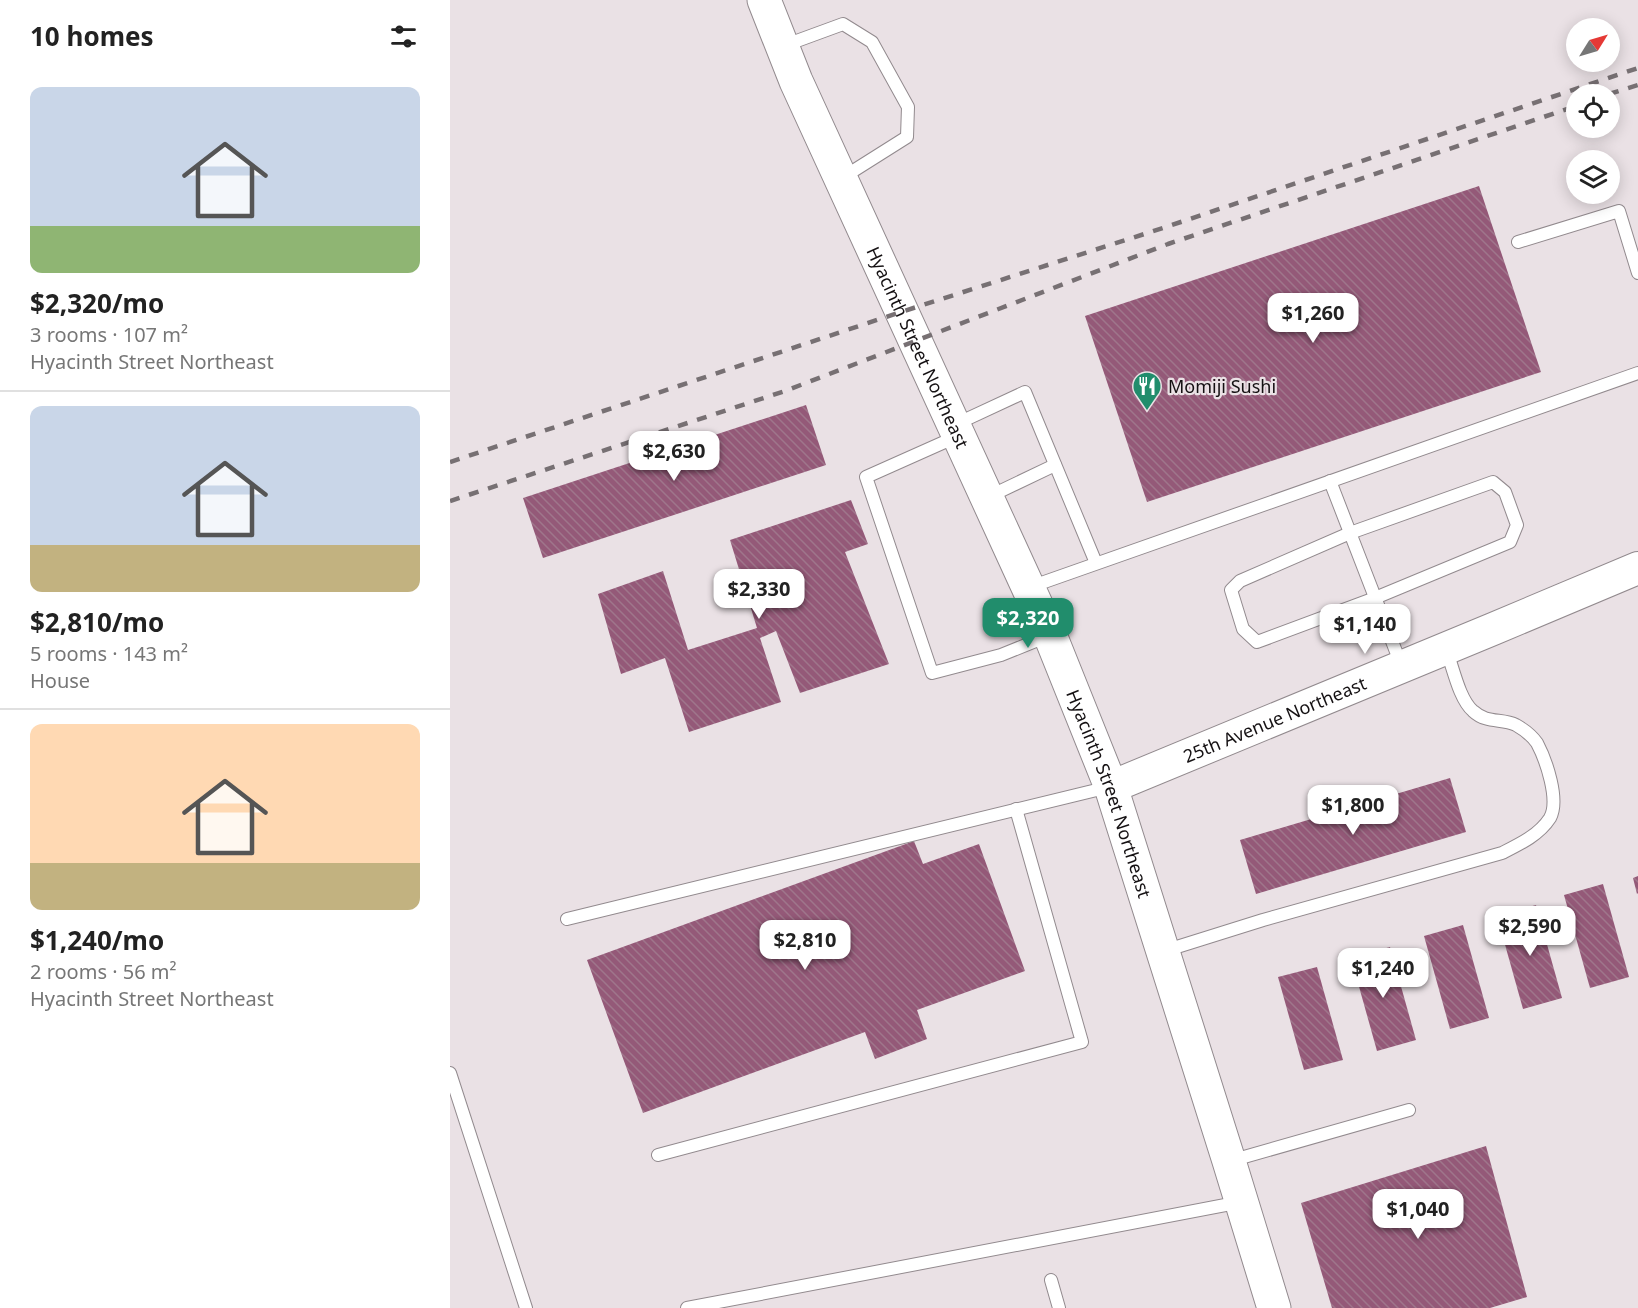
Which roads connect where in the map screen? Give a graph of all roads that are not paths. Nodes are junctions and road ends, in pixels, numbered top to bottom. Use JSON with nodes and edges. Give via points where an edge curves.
{"nodes":[{"id":1,"x":764,"y":0,"type":"edge"},
{"id":2,"x":782,"y":46,"type":"junction"},
{"id":3,"x":841,"y":179,"type":"junction"},
{"id":4,"x":1518,"y":242,"type":"dead end"},
{"id":5,"x":1638,"y":273,"type":"edge"},
{"id":6,"x":1638,"y":373,"type":"edge"},
{"id":7,"x":956,"y":431,"type":"junction"},
{"id":8,"x":1055,"y":465,"type":"junction"},
{"id":9,"x":1330,"y":481,"type":"junction"},
{"id":10,"x":987,"y":497,"type":"junction"},
{"id":11,"x":1350,"y":533,"type":"junction"},
{"id":12,"x":1096,"y":563,"type":"junction"},
{"id":13,"x":1638,"y":568,"type":"edge"},
{"id":14,"x":1029,"y":587,"type":"junction"},
{"id":15,"x":1375,"y":598,"type":"junction"},
{"id":16,"x":1050,"y":635,"type":"junction"},
{"id":17,"x":1446,"y":649,"type":"junction"},
{"id":18,"x":1402,"y":667,"type":"junction"},
{"id":19,"x":1111,"y":787,"type":"junction"},
{"id":20,"x":1017,"y":809,"type":"junction"},
{"id":21,"x":567,"y":919,"type":"dead end"},
{"id":22,"x":1162,"y":951,"type":"junction"},
{"id":23,"x":450,"y":1073,"type":"edge"},
{"id":24,"x":1409,"y":1110,"type":"dead end"},
{"id":25,"x":658,"y":1155,"type":"dead end"},
{"id":26,"x":1229,"y":1161,"type":"junction"},
{"id":27,"x":1242,"y":1202,"type":"junction"},
{"id":28,"x":1051,"y":1280,"type":"dead end"},
{"id":29,"x":526,"y":1308,"type":"edge"},
{"id":30,"x":687,"y":1308,"type":"edge"},
{"id":31,"x":1059,"y":1308,"type":"edge"},
{"id":32,"x":1274,"y":1308,"type":"edge"}],
"edges":[{"from":1,"to":2,"type":"main road","name":"Hyacinth Street Northeast"},
{"from":2,"to":3,"type":"main road","name":"Hyacinth Street Northeast"},
{"from":2,"to":3,"type":"lane","via":[[843,24],[872,42],[908,107],[907,137]]},
{"from":3,"to":7,"type":"main road","name":"Hyacinth Street Northeast"},
{"from":4,"to":5,"type":"lane","via":[[1619,211]]},
{"from":6,"to":9,"type":"lane"},
{"from":7,"to":8,"type":"lane","via":[[1025,393]]},
{"from":7,"to":10,"type":"main road","name":"Hyacinth Street Northeast"},
{"from":7,"to":16,"type":"lane","via":[[866,477],[932,673],[1001,655]]},
{"from":8,"to":10,"type":"lane"},
{"from":8,"to":12,"type":"lane"},
{"from":9,"to":11,"type":"lane"},
{"from":9,"to":12,"type":"lane"},
{"from":10,"to":14,"type":"main road","name":"Hyacinth Street Northeast"},
{"from":11,"to":15,"type":"lane"},
{"from":11,"to":15,"type":"lane","via":[[1240,580],[1231,590],[1243,628],[1257,642]]},
{"from":11,"to":15,"type":"lane","via":[[1493,482],[1505,492],[1517,525],[1510,542]]},
{"from":12,"to":14,"type":"lane"},
{"from":13,"to":17,"type":"street","name":"25th Avenue Northeast"},
{"from":14,"to":16,"type":"main road","name":"Hyacinth Street Northeast"},
{"from":15,"to":18,"type":"lane"},
{"from":16,"to":19,"type":"main road","name":"Hyacinth Street Northeast"},
{"from":17,"to":18,"type":"street","name":"25th Avenue Northeast"},
{"from":17,"to":22,"type":"lane","via":[[1464,702],[1484,719],[1515,724],[1536,742],[1549,772],[1553,800],[1551,815],[1544,826],[1525,842],[1502,853]]},
{"from":18,"to":19,"type":"street","name":"25th Avenue Northeast"},
{"from":19,"to":20,"type":"lane"},
{"from":19,"to":22,"type":"main road","name":"Hyacinth Street Northeast"},
{"from":20,"to":21,"type":"lane"},
{"from":20,"to":25,"type":"lane","via":[[1082,1042]]},
{"from":22,"to":26,"type":"main road","name":"Hyacinth Street Northeast"},
{"from":23,"to":29,"type":"lane"},
{"from":24,"to":26,"type":"lane"},
{"from":26,"to":27,"type":"main road","name":"Hyacinth Street Northeast"},
{"from":27,"to":30,"type":"lane"},
{"from":27,"to":32,"type":"main road","name":"Hyacinth Street Northeast"},
{"from":28,"to":31,"type":"lane"}]}
